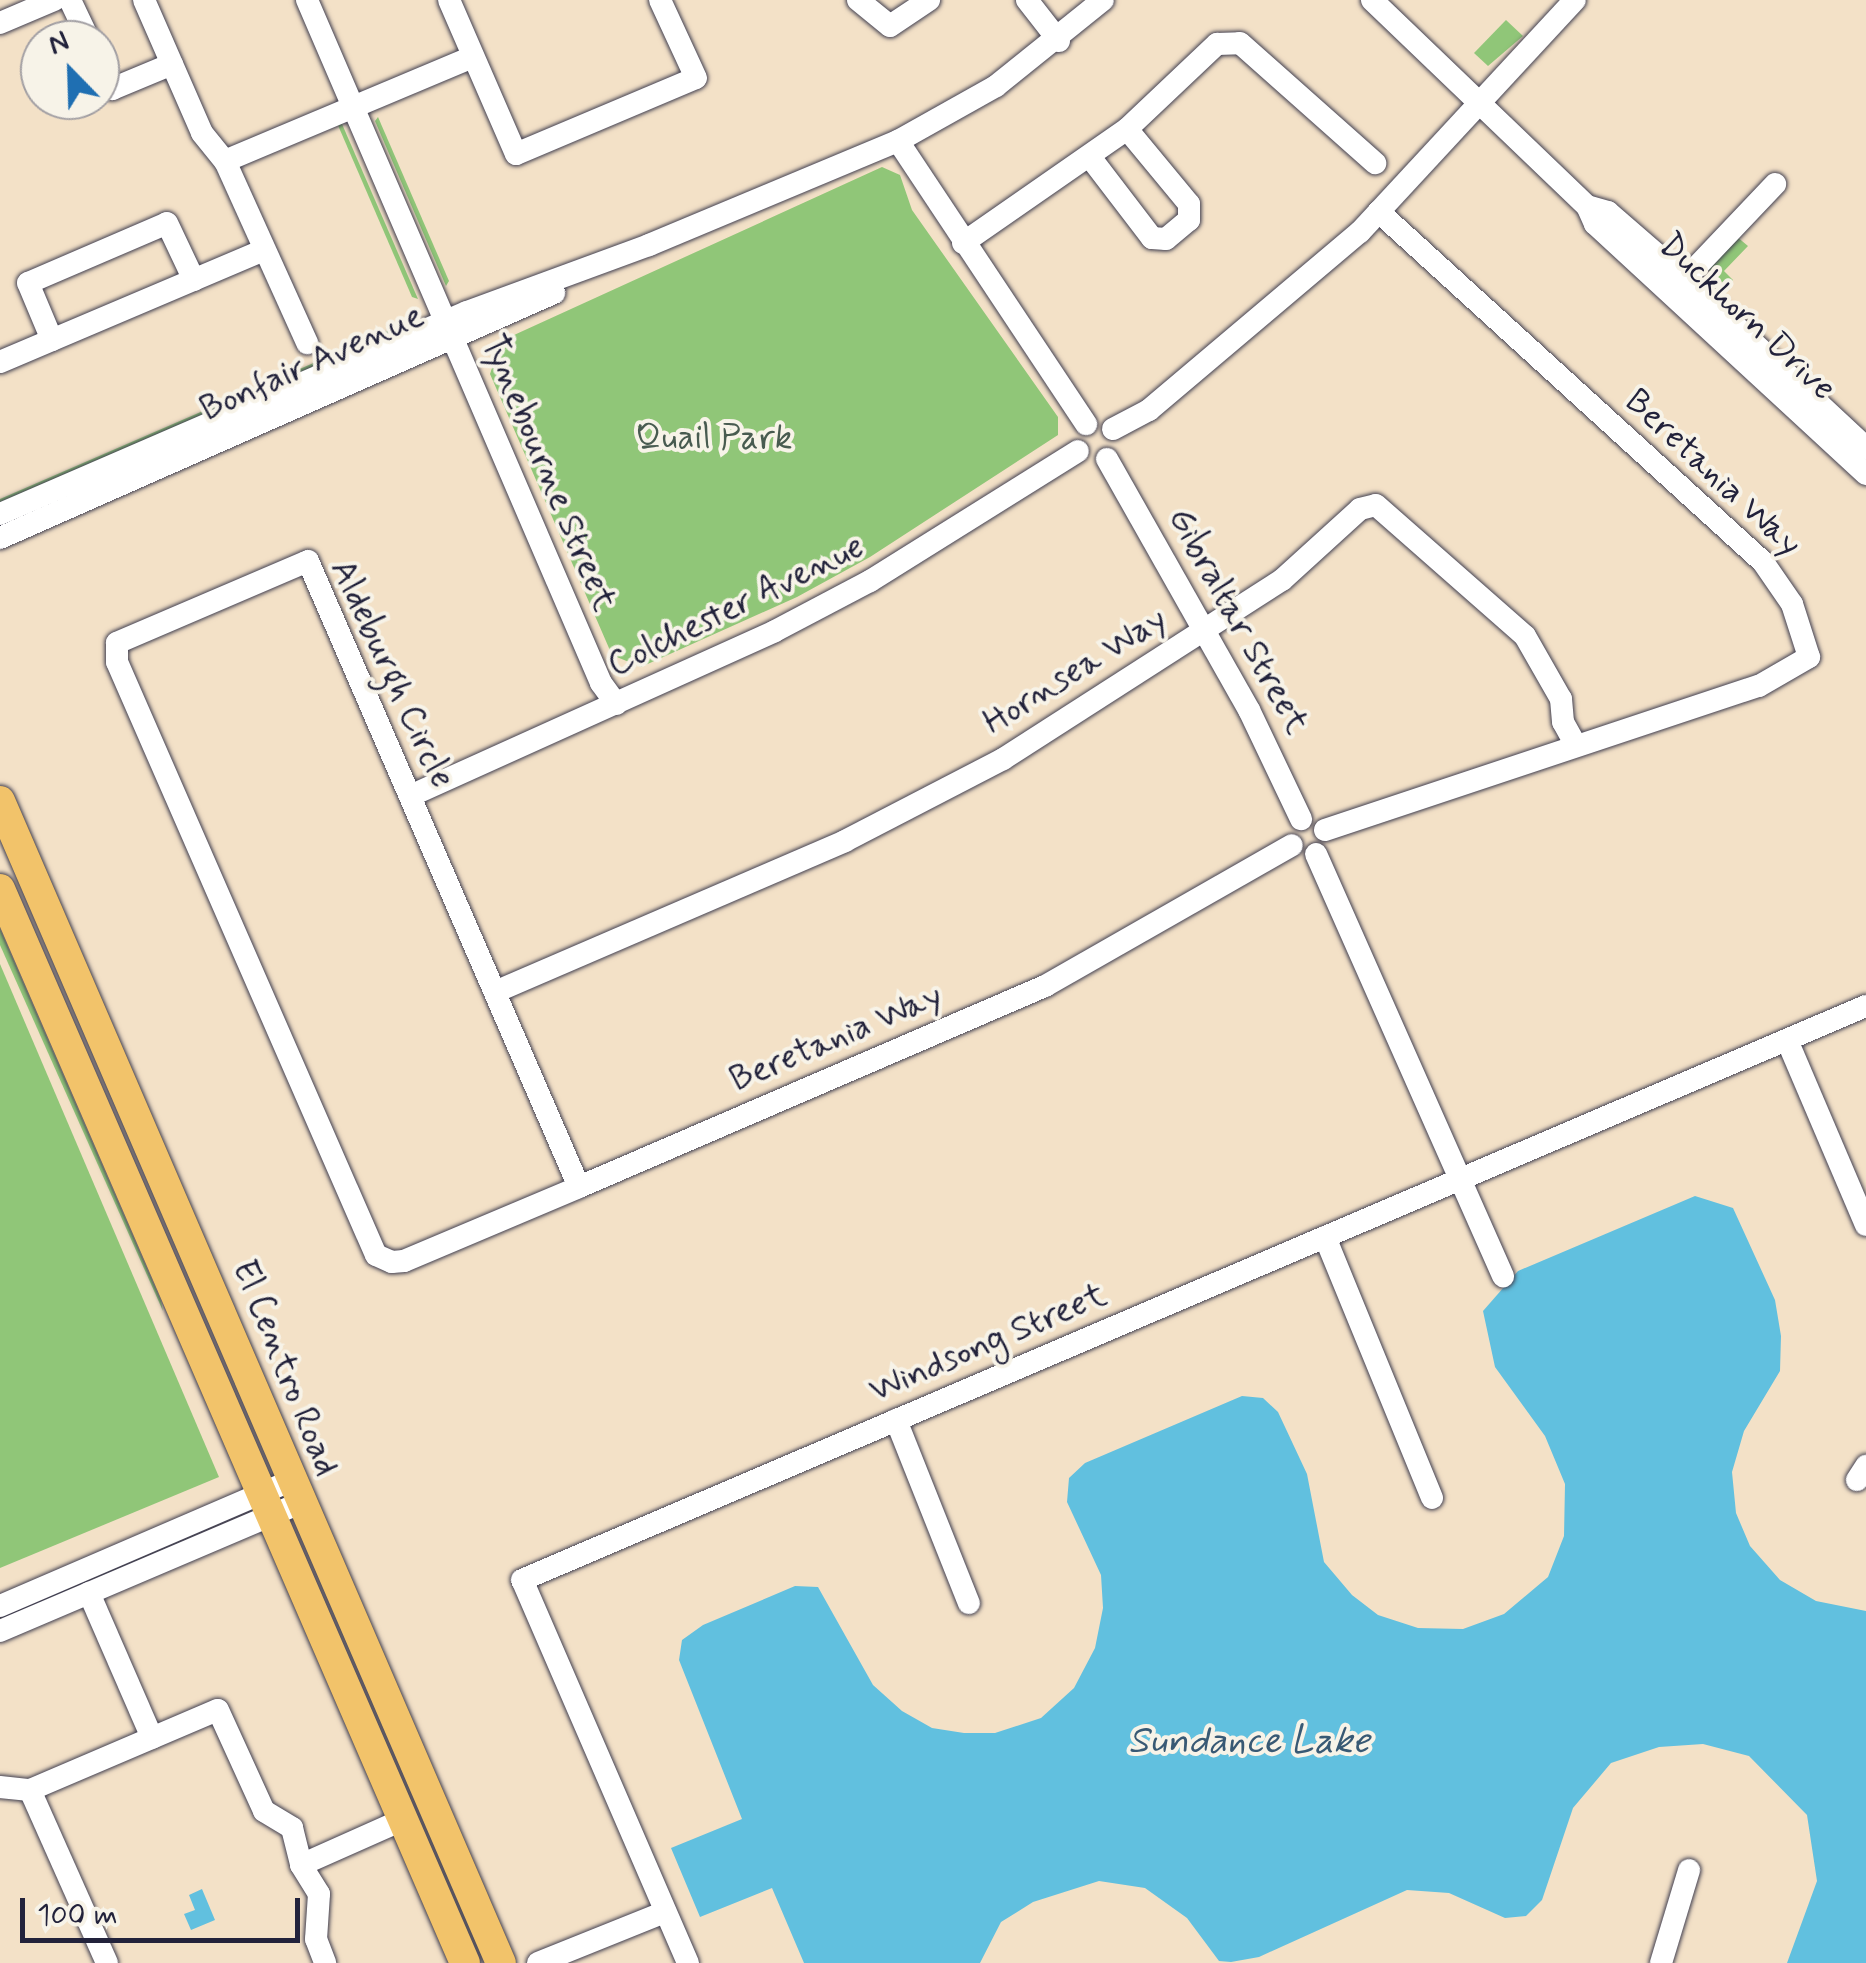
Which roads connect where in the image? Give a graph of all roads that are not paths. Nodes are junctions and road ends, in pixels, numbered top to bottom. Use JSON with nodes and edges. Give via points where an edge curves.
{"nodes":[{"id":1,"x":54,"y":0,"type":"edge"},
{"id":2,"x":144,"y":0,"type":"edge"},
{"id":3,"x":308,"y":0,"type":"edge"},
{"id":4,"x":448,"y":0,"type":"edge"},
{"id":5,"x":660,"y":0,"type":"edge"},
{"id":6,"x":858,"y":0,"type":"edge"},
{"id":7,"x":929,"y":0,"type":"edge"},
{"id":8,"x":1026,"y":0,"type":"edge"},
{"id":9,"x":1103,"y":0,"type":"edge"},
{"id":10,"x":1372,"y":0,"type":"edge"},
{"id":11,"x":1575,"y":0,"type":"edge"},
{"id":12,"x":3,"y":14,"type":"edge"},
{"id":13,"x":1059,"y":41,"type":"junction"},
{"id":14,"x":473,"y":56,"type":"junction"},
{"id":15,"x":172,"y":64,"type":"junction"},
{"id":16,"x":120,"y":86,"type":"edge"},
{"id":17,"x":1478,"y":100,"type":"junction"},
{"id":18,"x":354,"y":104,"type":"junction"},
{"id":19,"x":1127,"y":130,"type":"junction"},
{"id":20,"x":898,"y":141,"type":"junction"},
{"id":21,"x":1090,"y":157,"type":"junction"},
{"id":22,"x":225,"y":161,"type":"junction"},
{"id":23,"x":1375,"y":163,"type":"dead end"},
{"id":24,"x":1775,"y":184,"type":"dead end"},
{"id":25,"x":1587,"y":206,"type":"junction"},
{"id":26,"x":1379,"y":212,"type":"junction"},
{"id":27,"x":964,"y":244,"type":"junction"},
{"id":28,"x":264,"y":250,"type":"junction"},
{"id":29,"x":1686,"y":279,"type":"junction"},
{"id":30,"x":194,"y":280,"type":"junction"},
{"id":31,"x":448,"y":331,"type":"junction"},
{"id":32,"x":52,"y":340,"type":"junction"},
{"id":33,"x":307,"y":343,"type":"dead end"},
{"id":34,"x":0,"y":362,"type":"edge"},
{"id":35,"x":1086,"y":424,"type":"junction"},
{"id":36,"x":1113,"y":429,"type":"junction"},
{"id":37,"x":1866,"y":448,"type":"edge"},
{"id":38,"x":1078,"y":451,"type":"junction"},
{"id":39,"x":1107,"y":459,"type":"junction"},
{"id":40,"x":1866,"y":474,"type":"edge"},
{"id":41,"x":0,"y":514,"type":"edge"},
{"id":42,"x":0,"y":538,"type":"edge"},
{"id":43,"x":1204,"y":630,"type":"junction"},
{"id":44,"x":616,"y":704,"type":"junction"},
{"id":45,"x":1576,"y":745,"type":"junction"},
{"id":46,"x":410,"y":796,"type":"junction"},
{"id":47,"x":0,"y":801,"type":"edge"},
{"id":48,"x":1300,"y":820,"type":"junction"},
{"id":49,"x":1326,"y":830,"type":"junction"},
{"id":50,"x":1292,"y":846,"type":"junction"},
{"id":51,"x":1316,"y":854,"type":"junction"},
{"id":52,"x":0,"y":889,"type":"edge"},
{"id":53,"x":496,"y":992,"type":"junction"},
{"id":54,"x":1866,"y":1006,"type":"edge"},
{"id":55,"x":1787,"y":1040,"type":"junction"},
{"id":56,"x":1460,"y":1179,"type":"junction"},
{"id":57,"x":578,"y":1187,"type":"junction"},
{"id":58,"x":1866,"y":1225,"type":"edge"},
{"id":59,"x":1326,"y":1237,"type":"junction"},
{"id":60,"x":392,"y":1262,"type":"joint"},
{"id":61,"x":1503,"y":1276,"type":"dead end"},
{"id":62,"x":896,"y":1420,"type":"junction"},
{"id":63,"x":295,"y":1492,"type":"junction"},
{"id":64,"x":1432,"y":1498,"type":"dead end"},
{"id":65,"x":265,"y":1505,"type":"junction"},
{"id":66,"x":89,"y":1593,"type":"junction"},
{"id":67,"x":969,"y":1603,"type":"dead end"},
{"id":68,"x":0,"y":1606,"type":"edge"},
{"id":69,"x":0,"y":1631,"type":"edge"},
{"id":70,"x":152,"y":1738,"type":"junction"},
{"id":71,"x":0,"y":1786,"type":"edge"},
{"id":72,"x":30,"y":1790,"type":"junction"},
{"id":73,"x":402,"y":1820,"type":"junction"},
{"id":74,"x":300,"y":1865,"type":"junction"},
{"id":75,"x":1690,"y":1870,"type":"dead end"},
{"id":76,"x":665,"y":1912,"type":"junction"},
{"id":77,"x":107,"y":1963,"type":"edge"},
{"id":78,"x":324,"y":1963,"type":"edge"},
{"id":79,"x":465,"y":1963,"type":"edge"},
{"id":80,"x":501,"y":1963,"type":"edge"},
{"id":81,"x":538,"y":1963,"type":"edge"},
{"id":82,"x":688,"y":1963,"type":"edge"},
{"id":83,"x":1661,"y":1963,"type":"edge"}],
"edges":[{"from":1,"to":12,"type":"street"},
{"from":2,"to":15,"type":"street"},
{"from":3,"to":18,"type":"street","name":"Tynebourne Street"},
{"from":4,"to":14,"type":"street"},
{"from":5,"to":14,"type":"street","via":[[696,78],[516,154]]},
{"from":6,"to":7,"type":"street","via":[[890,26]]},
{"from":8,"to":13,"type":"street"},
{"from":9,"to":13,"type":"street","name":"Bonfair Avenue"},
{"from":10,"to":17,"type":"street","name":"Duckhorn Drive"},
{"from":11,"to":17,"type":"street"},
{"from":13,"to":20,"type":"street","name":"Bonfair Avenue"},
{"from":14,"to":18,"type":"street"},
{"from":15,"to":16,"type":"street"},
{"from":15,"to":22,"type":"street","via":[[202,133]]},
{"from":17,"to":25,"type":"street","name":"Duckhorn Drive"},
{"from":17,"to":26,"type":"street"},
{"from":18,"to":22,"type":"street"},
{"from":18,"to":31,"type":"street","name":"Tynebourne Street"},
{"from":19,"to":21,"type":"street"},
{"from":19,"to":21,"type":"street","via":[[1189,204],[1189,220],[1166,238],[1152,238]]},
{"from":19,"to":23,"type":"street","via":[[1217,44],[1240,43]]},
{"from":20,"to":27,"type":"street"},
{"from":20,"to":31,"type":"street","name":"Bonfair Avenue"},
{"from":21,"to":27,"type":"street"},
{"from":22,"to":28,"type":"street"},
{"from":24,"to":29,"type":"street"},
{"from":25,"to":29,"type":"street","name":"Duckhorn Drive","via":[[1608,212]]},
{"from":25,"to":40,"type":"street","name":"Duckhorn Drive","via":[[1595,224]]},
{"from":26,"to":36,"type":"street","via":[[1149,410]]},
{"from":26,"to":45,"type":"street","name":"Beretania Way","via":[[1763,562],[1805,632],[1810,657],[1795,670]]},
{"from":27,"to":35,"type":"street"},
{"from":28,"to":30,"type":"street"},
{"from":28,"to":33,"type":"street"},
{"from":29,"to":37,"type":"street","name":"Duckhorn Drive"},
{"from":30,"to":32,"type":"street"},
{"from":30,"to":32,"type":"street","via":[[168,223],[28,283]]},
{"from":31,"to":41,"type":"street","name":"Bonfair Avenue"},
{"from":31,"to":42,"type":"street","name":"Bonfair Avenue"},
{"from":31,"to":44,"type":"street","name":"Tynebourne Street"},
{"from":32,"to":34,"type":"street"},
{"from":35,"to":36,"type":"street","via":[[1102,421]]},
{"from":35,"to":38,"type":"street","via":[[1076,438]]},
{"from":36,"to":39,"type":"street","via":[[1116,448]]},
{"from":38,"to":39,"type":"street","via":[[1094,462]]},
{"from":38,"to":44,"type":"street","name":"Colchester Avenue","via":[[870,581]]},
{"from":39,"to":43,"type":"street","name":"Gibraltar Street"},
{"from":43,"to":45,"type":"street","name":"Hornsea Way","via":[[1282,580],[1360,509],[1376,505],[1524,636],[1561,699],[1562,722]]},
{"from":43,"to":48,"type":"street","name":"Gibraltar Street"},
{"from":43,"to":53,"type":"street","name":"Hornsea Way","via":[[925,802]]},
{"from":44,"to":46,"type":"street","name":"Colchester Avenue"},
{"from":45,"to":49,"type":"street","name":"Beretania Way"},
{"from":46,"to":53,"type":"street","name":"Aldeburgh Circle"},
{"from":46,"to":60,"type":"street","name":"Aldeburgh Circle","via":[[308,560],[117,644],[117,662],[376,1254]]},
{"from":47,"to":63,"type":"main road","name":"El Centro Road"},
{"from":48,"to":49,"type":"street"},
{"from":48,"to":50,"type":"street","via":[[1290,834]]},
{"from":49,"to":51,"type":"street"},
{"from":50,"to":51,"type":"street"},
{"from":50,"to":57,"type":"street","name":"Beretania Way","via":[[1045,986]]},
{"from":51,"to":56,"type":"street"},
{"from":52,"to":65,"type":"main road","name":"El Centro Road"},
{"from":53,"to":57,"type":"street","name":"Aldeburgh Circle"},
{"from":54,"to":55,"type":"street","name":"Windsong Street"},
{"from":55,"to":56,"type":"street","name":"Windsong Street"},
{"from":55,"to":58,"type":"street"},
{"from":56,"to":59,"type":"street","name":"Windsong Street"},
{"from":56,"to":61,"type":"street"},
{"from":57,"to":60,"type":"street","name":"Beretania Way"},
{"from":59,"to":62,"type":"street","name":"Windsong Street"},
{"from":59,"to":64,"type":"street"},
{"from":62,"to":67,"type":"street"},
{"from":62,"to":76,"type":"street","name":"Windsong Street","via":[[522,1580]]},
{"from":63,"to":65,"type":"street"},
{"from":63,"to":80,"type":"main road","name":"El Centro Road"},
{"from":65,"to":66,"type":"street"},
{"from":65,"to":68,"type":"street"},
{"from":65,"to":73,"type":"main road","name":"El Centro Road"},
{"from":66,"to":69,"type":"street"},
{"from":66,"to":70,"type":"street"},
{"from":70,"to":72,"type":"street"},
{"from":70,"to":74,"type":"street","via":[[218,1710],[264,1810],[292,1828]]},
{"from":71,"to":72,"type":"street"},
{"from":72,"to":77,"type":"street"},
{"from":73,"to":74,"type":"street"},
{"from":73,"to":79,"type":"main road","name":"El Centro Road"},
{"from":74,"to":78,"type":"street","via":[[320,1894],[316,1940]]},
{"from":75,"to":83,"type":"street"},
{"from":76,"to":81,"type":"street"},
{"from":76,"to":82,"type":"street","name":"Windsong Street"}]}
